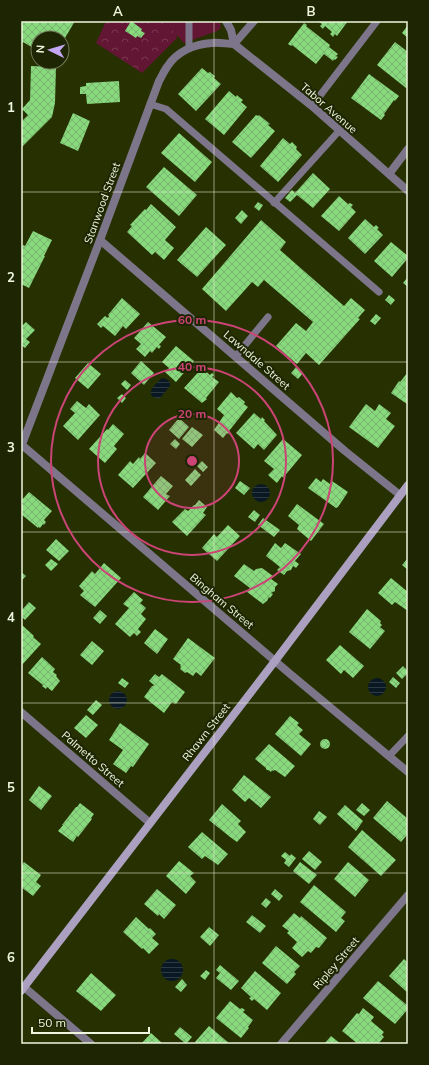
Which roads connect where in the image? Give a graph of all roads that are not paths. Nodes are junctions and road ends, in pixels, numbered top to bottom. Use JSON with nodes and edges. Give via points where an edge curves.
{"nodes":[{"id":1,"x":188,"y":21,"type":"edge"},
{"id":2,"x":226,"y":21,"type":"edge"},
{"id":3,"x":254,"y":21,"type":"edge"},
{"id":4,"x":377,"y":21,"type":"edge"},
{"id":5,"x":234,"y":44,"type":"junction"},
{"id":6,"x":189,"y":48,"type":"junction"},
{"id":7,"x":150,"y":104,"type":"junction"},
{"id":8,"x":312,"y":106,"type":"junction"},
{"id":9,"x":339,"y":131,"type":"junction"},
{"id":10,"x":408,"y":149,"type":"edge"},
{"id":11,"x":389,"y":174,"type":"junction"},
{"id":12,"x":408,"y":191,"type":"edge"},
{"id":13,"x":274,"y":203,"type":"junction"},
{"id":14,"x":100,"y":240,"type":"junction"},
{"id":15,"x":379,"y":292,"type":"dead end"},
{"id":16,"x":268,"y":317,"type":"dead end"},
{"id":17,"x":236,"y":356,"type":"junction"},
{"id":18,"x":22,"y":446,"type":"edge"},
{"id":19,"x":408,"y":485,"type":"edge"},
{"id":20,"x":400,"y":495,"type":"junction"},
{"id":21,"x":275,"y":661,"type":"junction"},
{"id":22,"x":21,"y":712,"type":"edge"},
{"id":23,"x":408,"y":736,"type":"edge"},
{"id":24,"x":389,"y":756,"type":"junction"},
{"id":25,"x":408,"y":772,"type":"edge"},
{"id":26,"x":150,"y":823,"type":"junction"},
{"id":27,"x":408,"y":895,"type":"edge"},
{"id":28,"x":22,"y":989,"type":"edge"},
{"id":29,"x":91,"y":1044,"type":"edge"},
{"id":30,"x":281,"y":1044,"type":"edge"}],
"edges":[{"from":1,"to":6,"type":"lane"},
{"from":2,"to":5,"type":"street"},
{"from":3,"to":5,"type":"street"},
{"from":4,"to":8,"type":"lane"},
{"from":5,"to":6,"type":"street","name":"Stanwood Street","via":[[201,44]]},
{"from":5,"to":8,"type":"street","name":"Tabor Avenue"},
{"from":6,"to":7,"type":"street","name":"Stanwood Street","via":[[176,55],[167,66]]},
{"from":7,"to":13,"type":"lane","via":[[166,109]]},
{"from":7,"to":14,"type":"street","name":"Stanwood Street"},
{"from":8,"to":9,"type":"street","name":"Tabor Avenue"},
{"from":9,"to":11,"type":"street","name":"Tabor Avenue"},
{"from":9,"to":13,"type":"lane"},
{"from":10,"to":11,"type":"street"},
{"from":11,"to":12,"type":"street","name":"Tabor Avenue"},
{"from":13,"to":15,"type":"lane"},
{"from":14,"to":17,"type":"street","name":"Lawndale Street"},
{"from":14,"to":18,"type":"street","name":"Stanwood Street"},
{"from":16,"to":17,"type":"lane"},
{"from":17,"to":20,"type":"street","name":"Lawndale Street"},
{"from":18,"to":21,"type":"street","name":"Bingham Street"},
{"from":19,"to":20,"type":"main road","name":"Rhawn Street"},
{"from":20,"to":21,"type":"main road","name":"Rhawn Street"},
{"from":21,"to":24,"type":"street","name":"Bingham Street"},
{"from":21,"to":26,"type":"main road","name":"Rhawn Street"},
{"from":22,"to":26,"type":"street","name":"Palmetto Street"},
{"from":23,"to":24,"type":"lane"},
{"from":24,"to":25,"type":"street","name":"Bingham Street"},
{"from":26,"to":28,"type":"main road","name":"Rhawn Street"},
{"from":27,"to":30,"type":"street","name":"Ripley Street"},
{"from":28,"to":29,"type":"street"}]}
